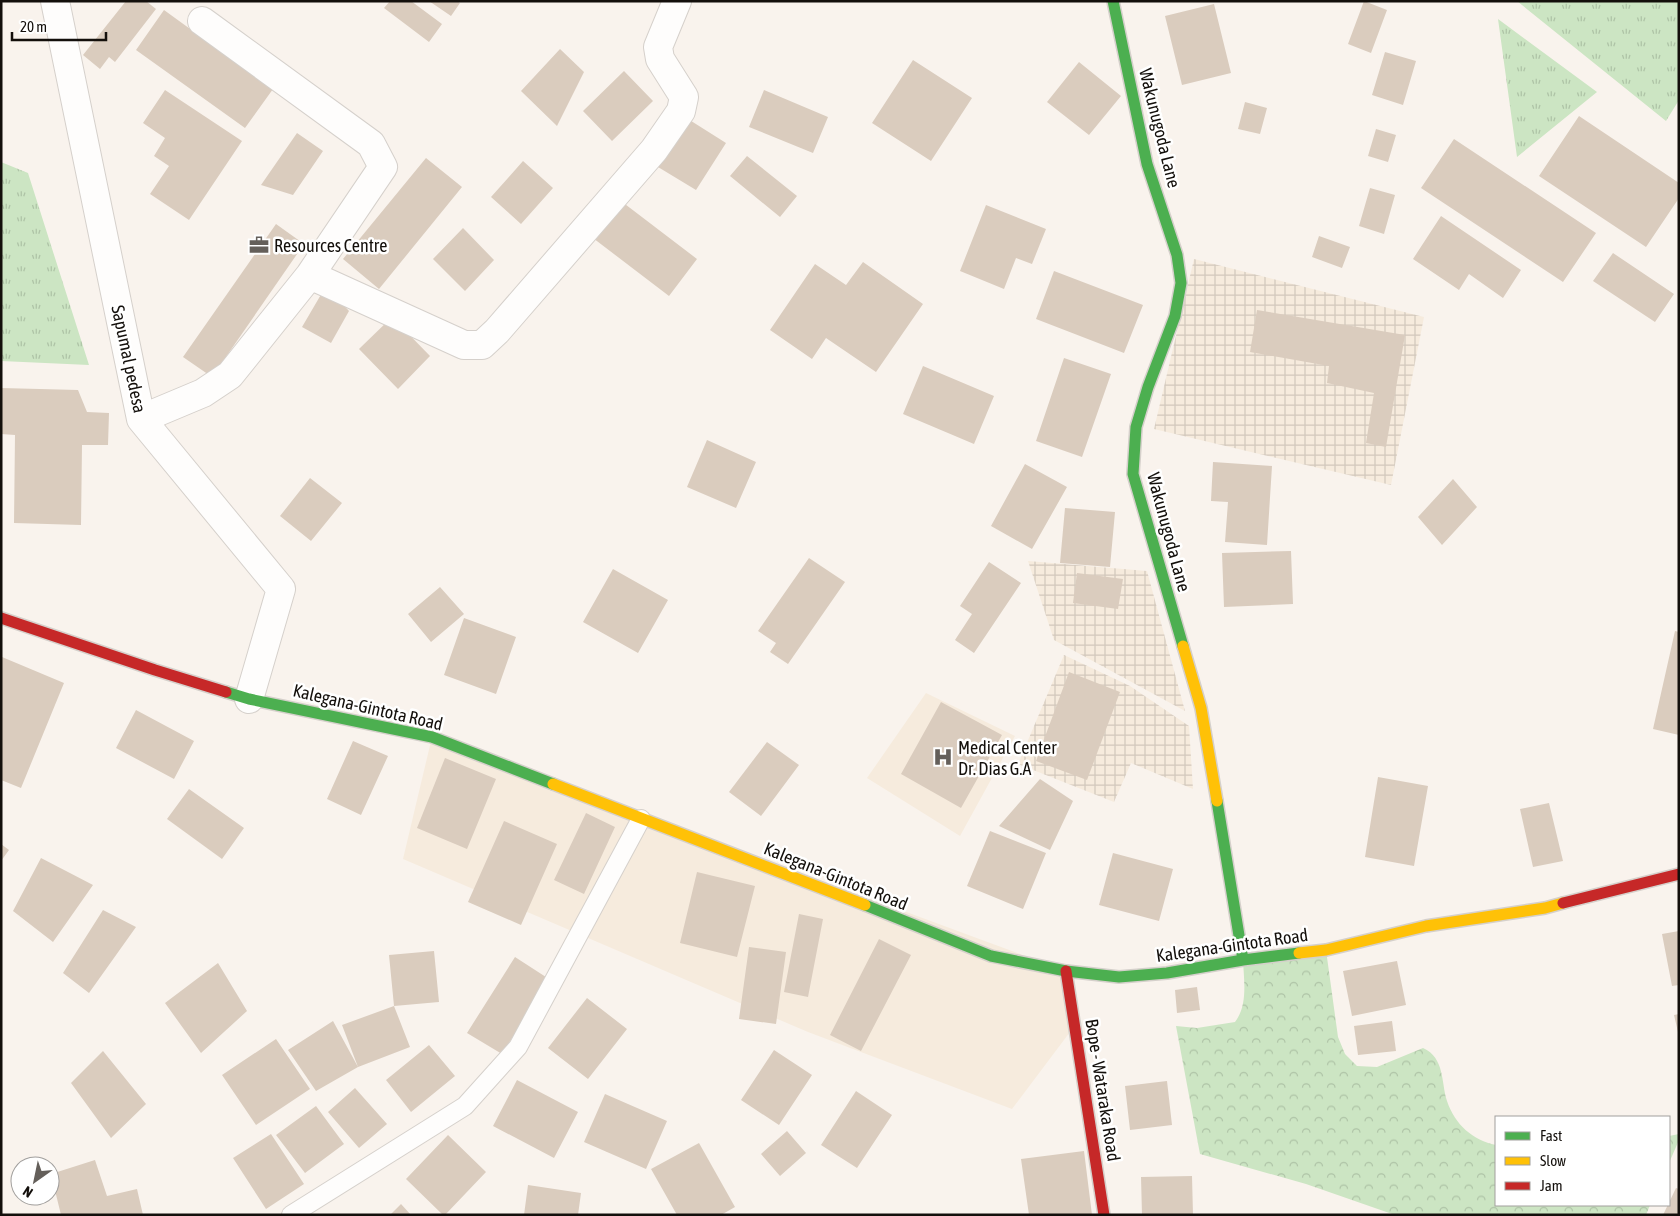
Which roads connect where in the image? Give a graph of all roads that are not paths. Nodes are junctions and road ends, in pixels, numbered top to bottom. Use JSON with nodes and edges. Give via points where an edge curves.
{"nodes":[{"id":1,"x":55,"y":1,"type":"edge"},
{"id":2,"x":677,"y":1,"type":"edge"},
{"id":3,"x":1113,"y":1,"type":"edge"},
{"id":4,"x":202,"y":21,"type":"dead end"},
{"id":5,"x":310,"y":275,"type":"junction"},
{"id":6,"x":140,"y":419,"type":"junction"},
{"id":7,"x":1,"y":618,"type":"edge"},
{"id":8,"x":249,"y":699,"type":"junction"},
{"id":9,"x":641,"y":819,"type":"junction"},
{"id":10,"x":1679,"y":874,"type":"edge"},
{"id":11,"x":1243,"y":960,"type":"junction"},
{"id":12,"x":1066,"y":970,"type":"junction"},
{"id":13,"x":291,"y":1215,"type":"edge"},
{"id":14,"x":1104,"y":1215,"type":"edge"}],
"edges":[{"from":1,"to":6,"type":"street","name":"Sapumal pedesa"},
{"from":2,"to":5,"type":"street","via":[[658,46],[660,59],[684,97],[681,111],[654,150],[482,345],[464,345]]},
{"from":3,"to":11,"type":"main road","name":"Wakunugoda Lane","via":[[1147,164],[1177,255],[1181,283],[1175,316],[1136,427],[1134,474],[1201,708]]},
{"from":4,"to":5,"type":"street","via":[[371,144],[383,167]]},
{"from":5,"to":6,"type":"street","via":[[230,375],[203,393]]},
{"from":6,"to":8,"type":"street","name":"Sapumal pedesa","via":[[281,589]]},
{"from":7,"to":8,"type":"main road","name":"Kalegana-Gintota Road"},
{"from":8,"to":9,"type":"main road","name":"Kalegana-Gintota Road","via":[[432,737]]},
{"from":9,"to":12,"type":"main road","name":"Kalegana-Gintota Road","via":[[991,956]]},
{"from":9,"to":13,"type":"lane","via":[[518,1047],[464,1106]]},
{"from":10,"to":11,"type":"main road","name":"Kalegana-Gintota Road","via":[[1545,908],[1426,926],[1326,950]]},
{"from":11,"to":12,"type":"main road","name":"Kalegana-Gintota Road","via":[[1168,973],[1119,976]]},
{"from":12,"to":14,"type":"main road","name":"Bope - Wataraka Road"}]}
